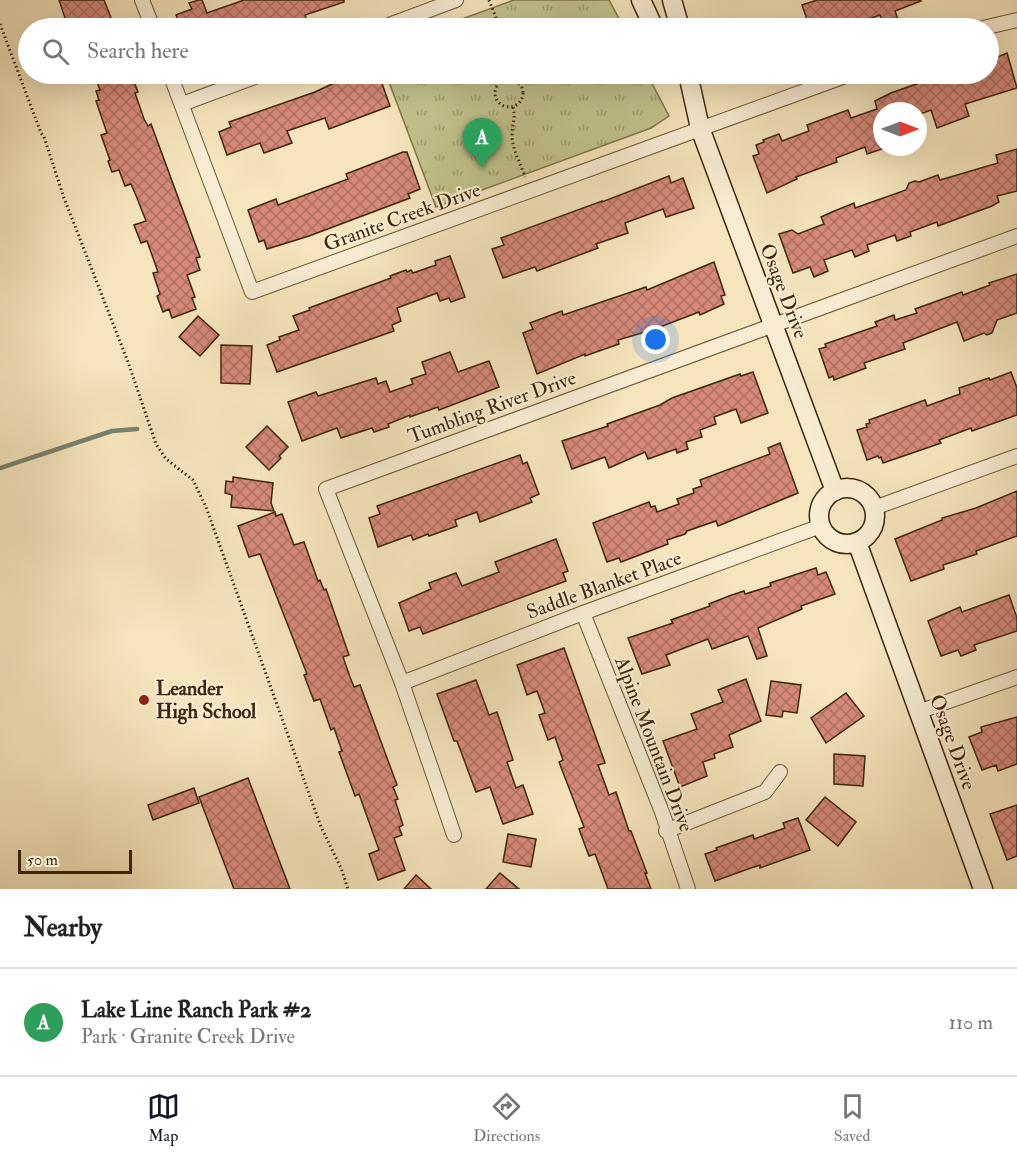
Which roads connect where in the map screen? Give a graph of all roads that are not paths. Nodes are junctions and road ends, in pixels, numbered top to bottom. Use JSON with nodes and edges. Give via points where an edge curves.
{"nodes":[{"id":1,"x":142,"y":0,"type":"edge"},
{"id":2,"x":456,"y":0,"type":"edge"},
{"id":3,"x":641,"y":0,"type":"edge"},
{"id":4,"x":672,"y":0,"type":"edge"},
{"id":5,"x":149,"y":18,"type":"edge"},
{"id":6,"x":408,"y":18,"type":"edge"},
{"id":7,"x":649,"y":18,"type":"edge"},
{"id":8,"x":677,"y":18,"type":"edge"},
{"id":9,"x":1017,"y":20,"type":"edge"},
{"id":10,"x":999,"y":24,"type":"edge"},
{"id":11,"x":174,"y":84,"type":"edge"},
{"id":12,"x":236,"y":84,"type":"edge"},
{"id":13,"x":683,"y":84,"type":"edge"},
{"id":14,"x":690,"y":84,"type":"edge"},
{"id":15,"x":823,"y":84,"type":"edge"},
{"id":16,"x":182,"y":104,"type":"junction"},
{"id":17,"x":695,"y":106,"type":"junction"},
{"id":18,"x":700,"y":128,"type":"junction"},
{"id":19,"x":1017,"y":236,"type":"edge"},
{"id":20,"x":773,"y":325,"type":"junction"},
{"id":21,"x":1017,"y":456,"type":"edge"},
{"id":22,"x":835,"y":491,"type":"junction"},
{"id":23,"x":874,"y":508,"type":"junction"},
{"id":24,"x":821,"y":526,"type":"junction"},
{"id":25,"x":856,"y":542,"type":"junction"},
{"id":26,"x":583,"y":613,"type":"junction"},
{"id":27,"x":1017,"y":677,"type":"edge"},
{"id":28,"x":402,"y":683,"type":"junction"},
{"id":29,"x":918,"y":712,"type":"junction"},
{"id":30,"x":780,"y":772,"type":"dead end"},
{"id":31,"x":666,"y":831,"type":"junction"},
{"id":32,"x":454,"y":835,"type":"dead end"},
{"id":33,"x":688,"y":889,"type":"edge"},
{"id":34,"x":983,"y":889,"type":"edge"}],
"edges":[{"from":1,"to":5,"type":"street"},
{"from":2,"to":6,"type":"street"},
{"from":3,"to":7,"type":"street"},
{"from":4,"to":8,"type":"street"},
{"from":9,"to":10,"type":"street"},
{"from":11,"to":16,"type":"street","name":"Granite Creek Drive"},
{"from":12,"to":16,"type":"street"},
{"from":13,"to":17,"type":"street","name":"Osage Drive"},
{"from":14,"to":17,"type":"street","name":"Osage Drive"},
{"from":15,"to":18,"type":"street","name":"Granite Creek Drive"},
{"from":16,"to":18,"type":"street","name":"Granite Creek Drive","via":[[252,292]]},
{"from":17,"to":18,"type":"street","name":"Osage Drive"},
{"from":18,"to":20,"type":"street","name":"Osage Drive"},
{"from":19,"to":20,"type":"street","name":"Tumbling River Drive"},
{"from":20,"to":22,"type":"street","name":"Osage Drive"},
{"from":20,"to":28,"type":"street","name":"Tumbling River Drive","via":[[326,489]]},
{"from":21,"to":23,"type":"street"},
{"from":22,"to":23,"type":"street","via":[[858,491]]},
{"from":22,"to":24,"type":"street","via":[[823,502]]},
{"from":23,"to":25,"type":"street","via":[[872,529]]},
{"from":24,"to":25,"type":"street","via":[[836,542]]},
{"from":24,"to":26,"type":"street","name":"Saddle Blanket Place"},
{"from":25,"to":29,"type":"street","name":"Osage Drive"},
{"from":26,"to":28,"type":"street","name":"Saddle Blanket Place"},
{"from":26,"to":31,"type":"street","name":"Alpine Mountain Drive","via":[[662,812]]},
{"from":27,"to":29,"type":"street"},
{"from":28,"to":32,"type":"street","name":"Tumbling River Drive"},
{"from":29,"to":34,"type":"street","name":"Osage Drive"},
{"from":30,"to":31,"type":"street","via":[[765,792]]},
{"from":31,"to":33,"type":"street","name":"Alpine Mountain Drive"}]}
